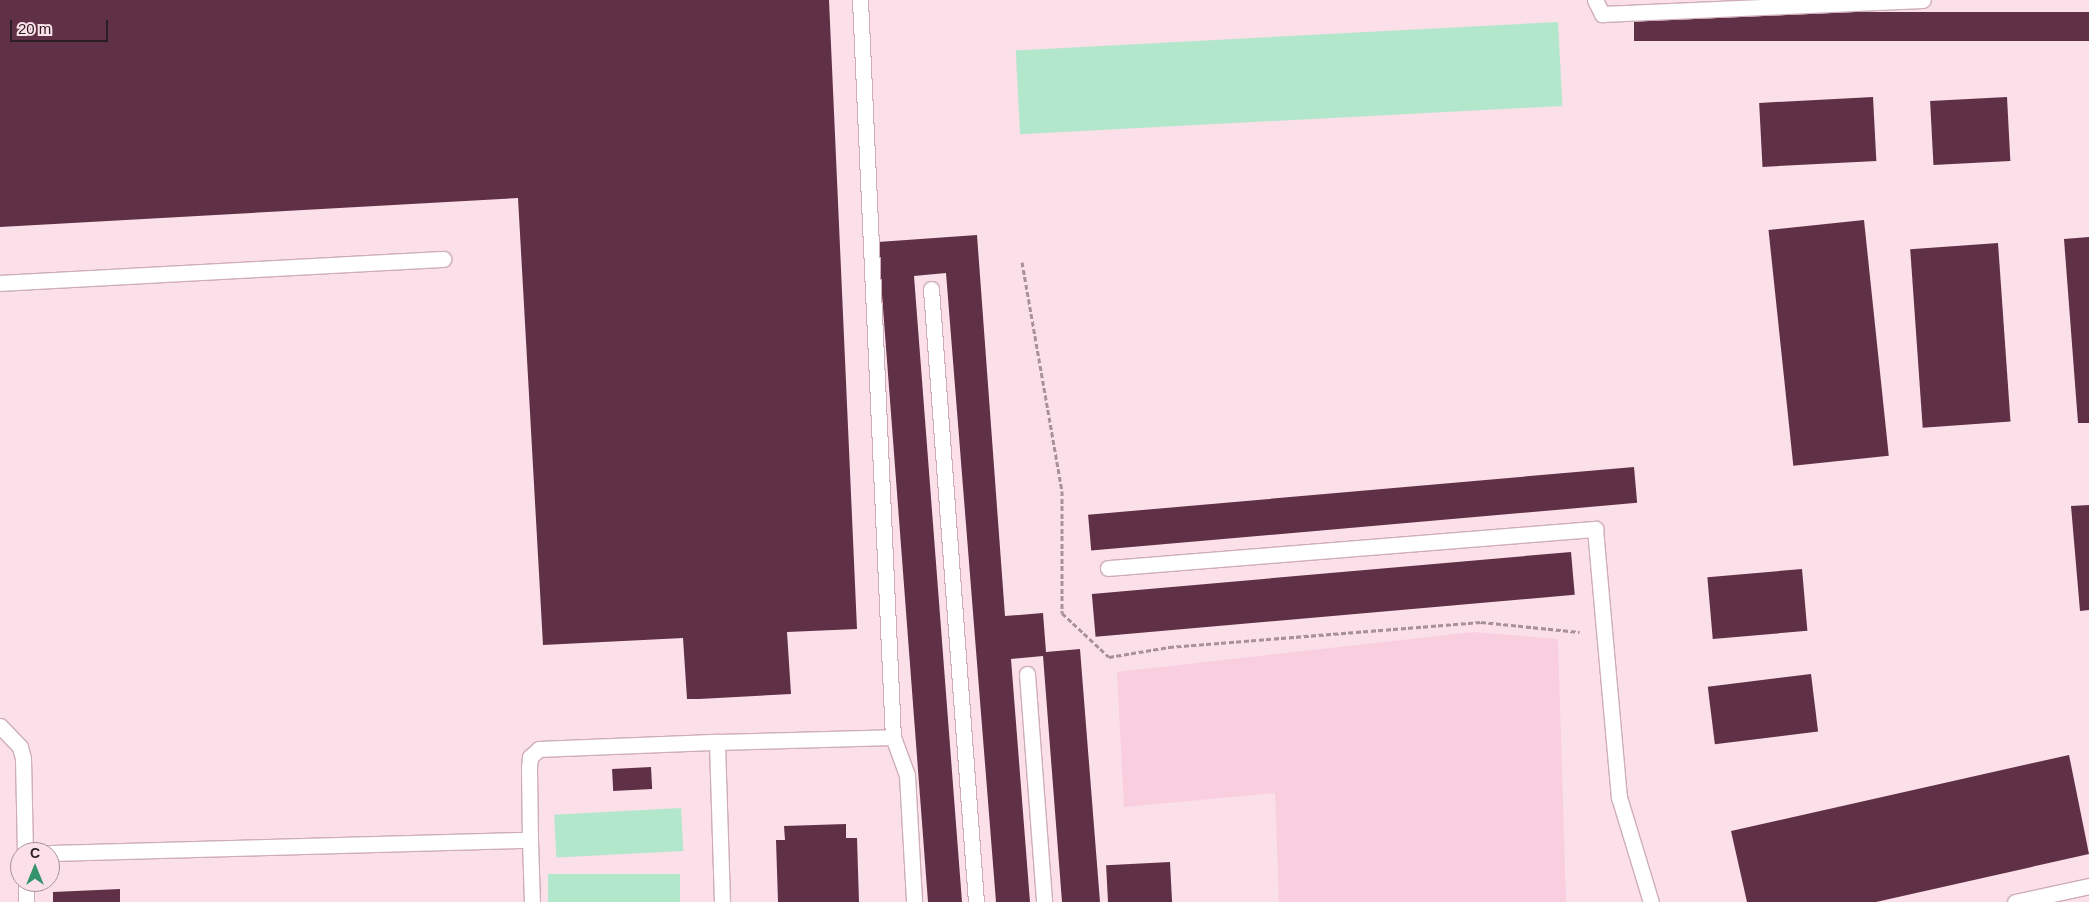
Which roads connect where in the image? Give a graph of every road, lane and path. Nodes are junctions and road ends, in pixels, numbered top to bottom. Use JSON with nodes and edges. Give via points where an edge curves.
{"nodes":[{"id":1,"x":860,"y":0,"type":"edge"},
{"id":2,"x":1594,"y":0,"type":"edge"},
{"id":3,"x":1923,"y":0,"type":"edge"},
{"id":4,"x":443,"y":259,"type":"dead end"},
{"id":5,"x":0,"y":283,"type":"edge"},
{"id":6,"x":931,"y":289,"type":"dead end"},
{"id":7,"x":1108,"y":568,"type":"dead end"},
{"id":8,"x":1027,"y":674,"type":"dead end"},
{"id":9,"x":0,"y":726,"type":"edge"},
{"id":10,"x":893,"y":737,"type":"junction"},
{"id":11,"x":717,"y":742,"type":"junction"},
{"id":12,"x":530,"y":840,"type":"junction"},
{"id":13,"x":25,"y":842,"type":"edge"},
{"id":14,"x":60,"y":853,"type":"edge"},
{"id":15,"x":2089,"y":886,"type":"edge"},
{"id":16,"x":532,"y":902,"type":"edge"},
{"id":17,"x":722,"y":902,"type":"edge"},
{"id":18,"x":914,"y":902,"type":"edge"},
{"id":19,"x":976,"y":902,"type":"edge"},
{"id":20,"x":1044,"y":902,"type":"edge"},
{"id":21,"x":1651,"y":902,"type":"edge"},
{"id":22,"x":2015,"y":902,"type":"edge"}],
"edges":[{"from":1,"to":10,"type":"lane"},
{"from":2,"to":3,"type":"lane","via":[[1602,14]]},
{"from":4,"to":5,"type":"lane"},
{"from":6,"to":19,"type":"lane"},
{"from":7,"to":21,"type":"lane","via":[[1595,529],[1619,797]]},
{"from":8,"to":20,"type":"lane"},
{"from":9,"to":13,"type":"lane","via":[[20,748],[23,758]]},
{"from":10,"to":11,"type":"lane"},
{"from":10,"to":18,"type":"lane","via":[[907,775]]},
{"from":11,"to":12,"type":"lane","via":[[539,749],[530,757],[528,768]]},
{"from":11,"to":17,"type":"lane"},
{"from":12,"to":14,"type":"lane"},
{"from":12,"to":16,"type":"lane"},
{"from":15,"to":22,"type":"lane"}]}
